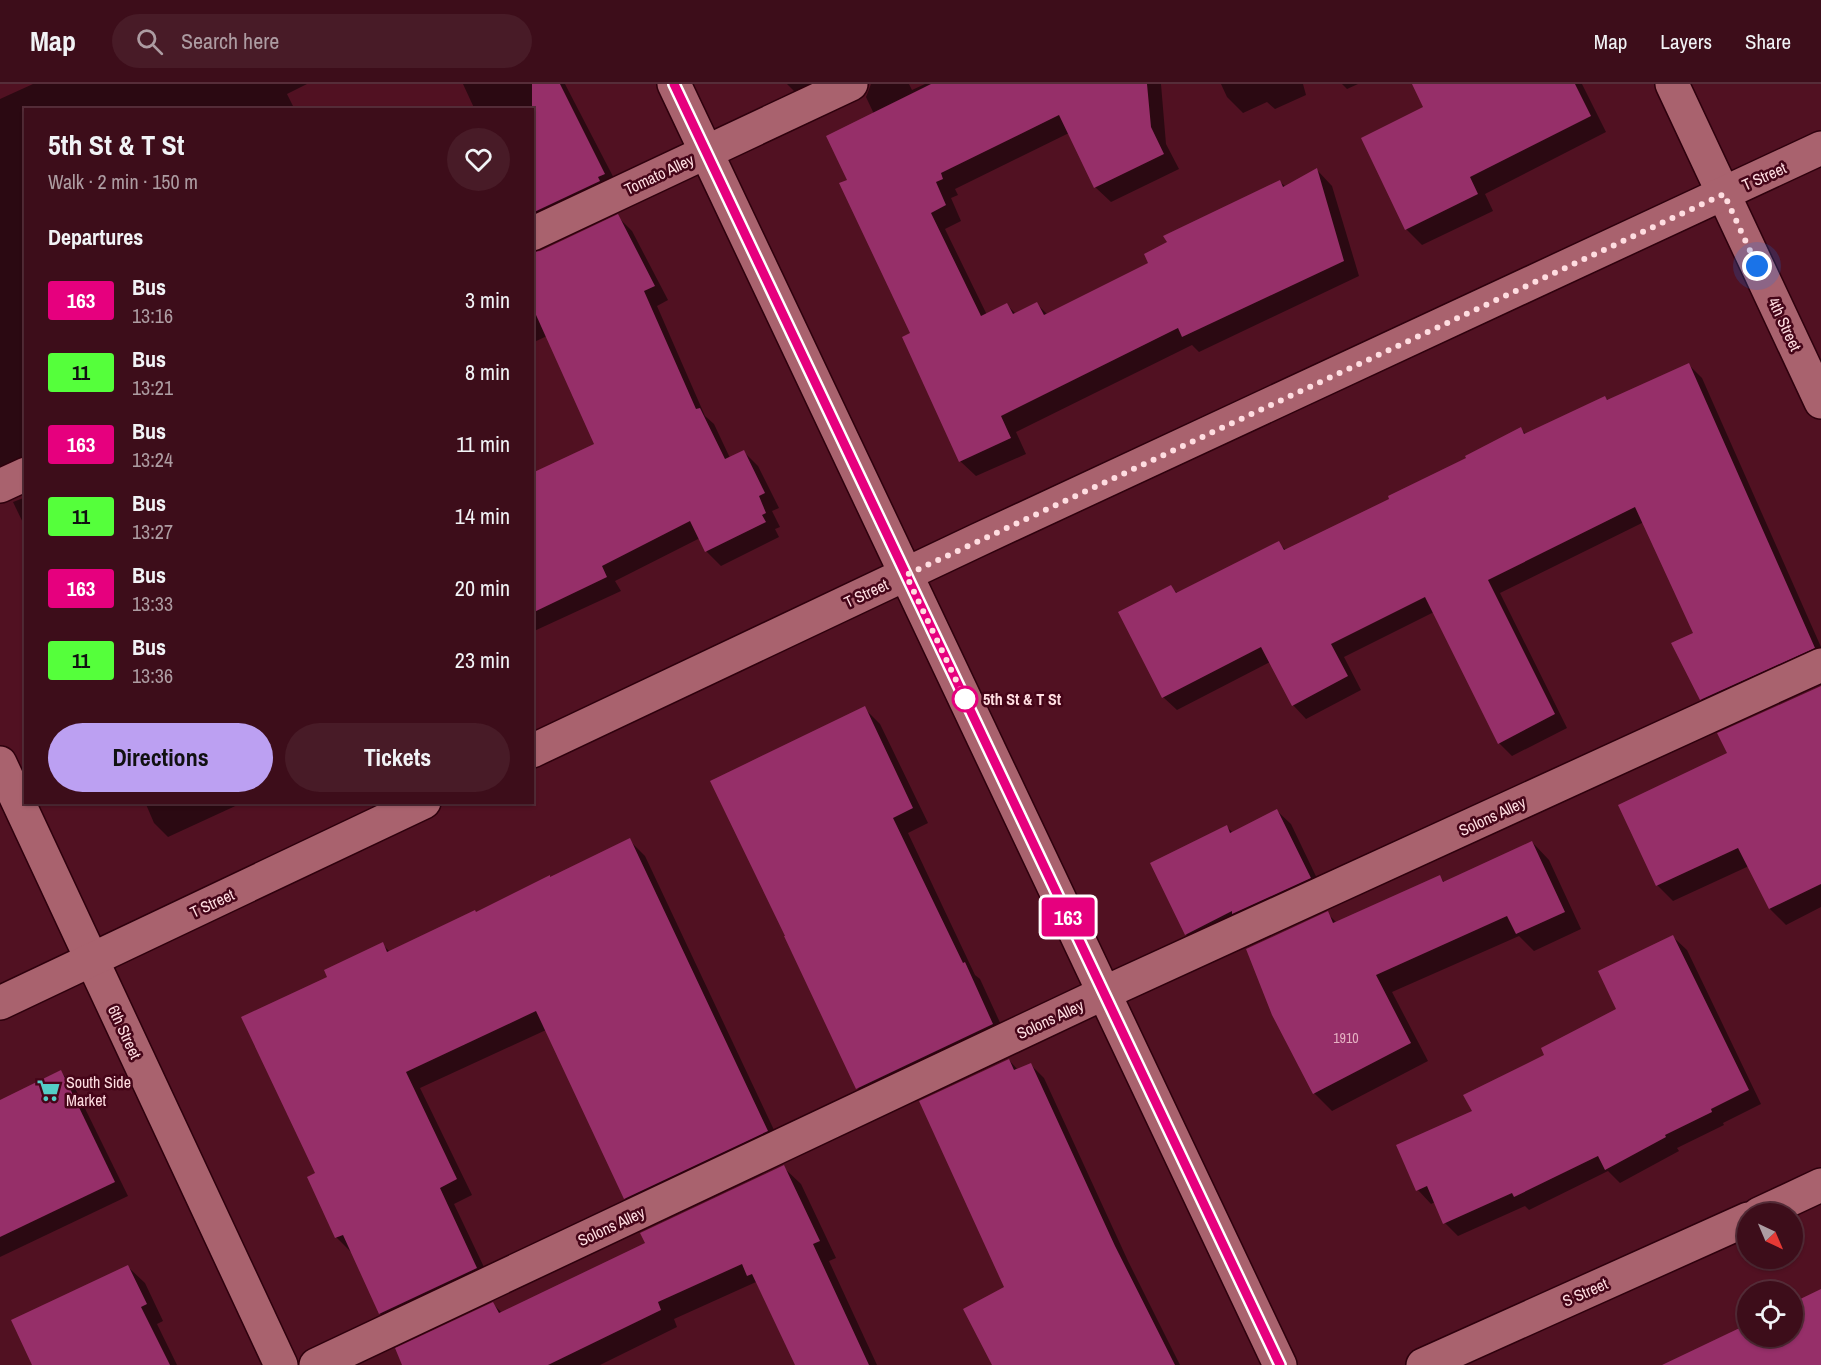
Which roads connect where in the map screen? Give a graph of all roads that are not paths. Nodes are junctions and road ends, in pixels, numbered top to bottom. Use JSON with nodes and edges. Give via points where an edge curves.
{"nodes":[{"id":1,"x":674,"y":84,"type":"edge"},
{"id":2,"x":851,"y":84,"type":"edge"},
{"id":3,"x":1672,"y":84,"type":"edge"},
{"id":4,"x":1821,"y":148,"type":"edge"},
{"id":5,"x":706,"y":152,"type":"junction"},
{"id":6,"x":1724,"y":194,"type":"junction"},
{"id":7,"x":534,"y":233,"type":"edge"},
{"id":8,"x":1821,"y":402,"type":"edge"},
{"id":9,"x":906,"y":575,"type":"junction"},
{"id":10,"x":1821,"y":665,"type":"edge"},
{"id":11,"x":534,"y":750,"type":"edge"},
{"id":12,"x":0,"y":763,"type":"edge"},
{"id":13,"x":420,"y":804,"type":"edge"},
{"id":14,"x":91,"y":959,"type":"junction"},
{"id":15,"x":1104,"y":993,"type":"junction"},
{"id":16,"x":0,"y":1003,"type":"edge"},
{"id":17,"x":1821,"y":1185,"type":"edge"},
{"id":18,"x":1783,"y":1203,"type":"edge"},
{"id":19,"x":1737,"y":1224,"type":"edge"},
{"id":20,"x":281,"y":1365,"type":"edge"},
{"id":21,"x":316,"y":1365,"type":"edge"},
{"id":22,"x":1280,"y":1365,"type":"edge"},
{"id":23,"x":1423,"y":1365,"type":"edge"}],
"edges":[{"from":1,"to":5,"type":"street"},
{"from":2,"to":5,"type":"street","name":"Tomato Alley"},
{"from":3,"to":6,"type":"street","name":"4th Street"},
{"from":4,"to":6,"type":"street","name":"T Street"},
{"from":5,"to":7,"type":"street","name":"Tomato Alley"},
{"from":5,"to":9,"type":"street"},
{"from":6,"to":8,"type":"street","name":"4th Street"},
{"from":6,"to":9,"type":"street","name":"T Street"},
{"from":9,"to":11,"type":"street","name":"T Street"},
{"from":9,"to":15,"type":"street"},
{"from":10,"to":15,"type":"street","name":"Solons Alley"},
{"from":12,"to":14,"type":"street","name":"6th Street"},
{"from":13,"to":14,"type":"street","name":"T Street"},
{"from":14,"to":16,"type":"street","name":"T Street"},
{"from":14,"to":20,"type":"street","name":"6th Street"},
{"from":15,"to":21,"type":"street","name":"Solons Alley"},
{"from":15,"to":22,"type":"street"},
{"from":17,"to":18,"type":"street"},
{"from":19,"to":23,"type":"street","name":"S Street"}]}
